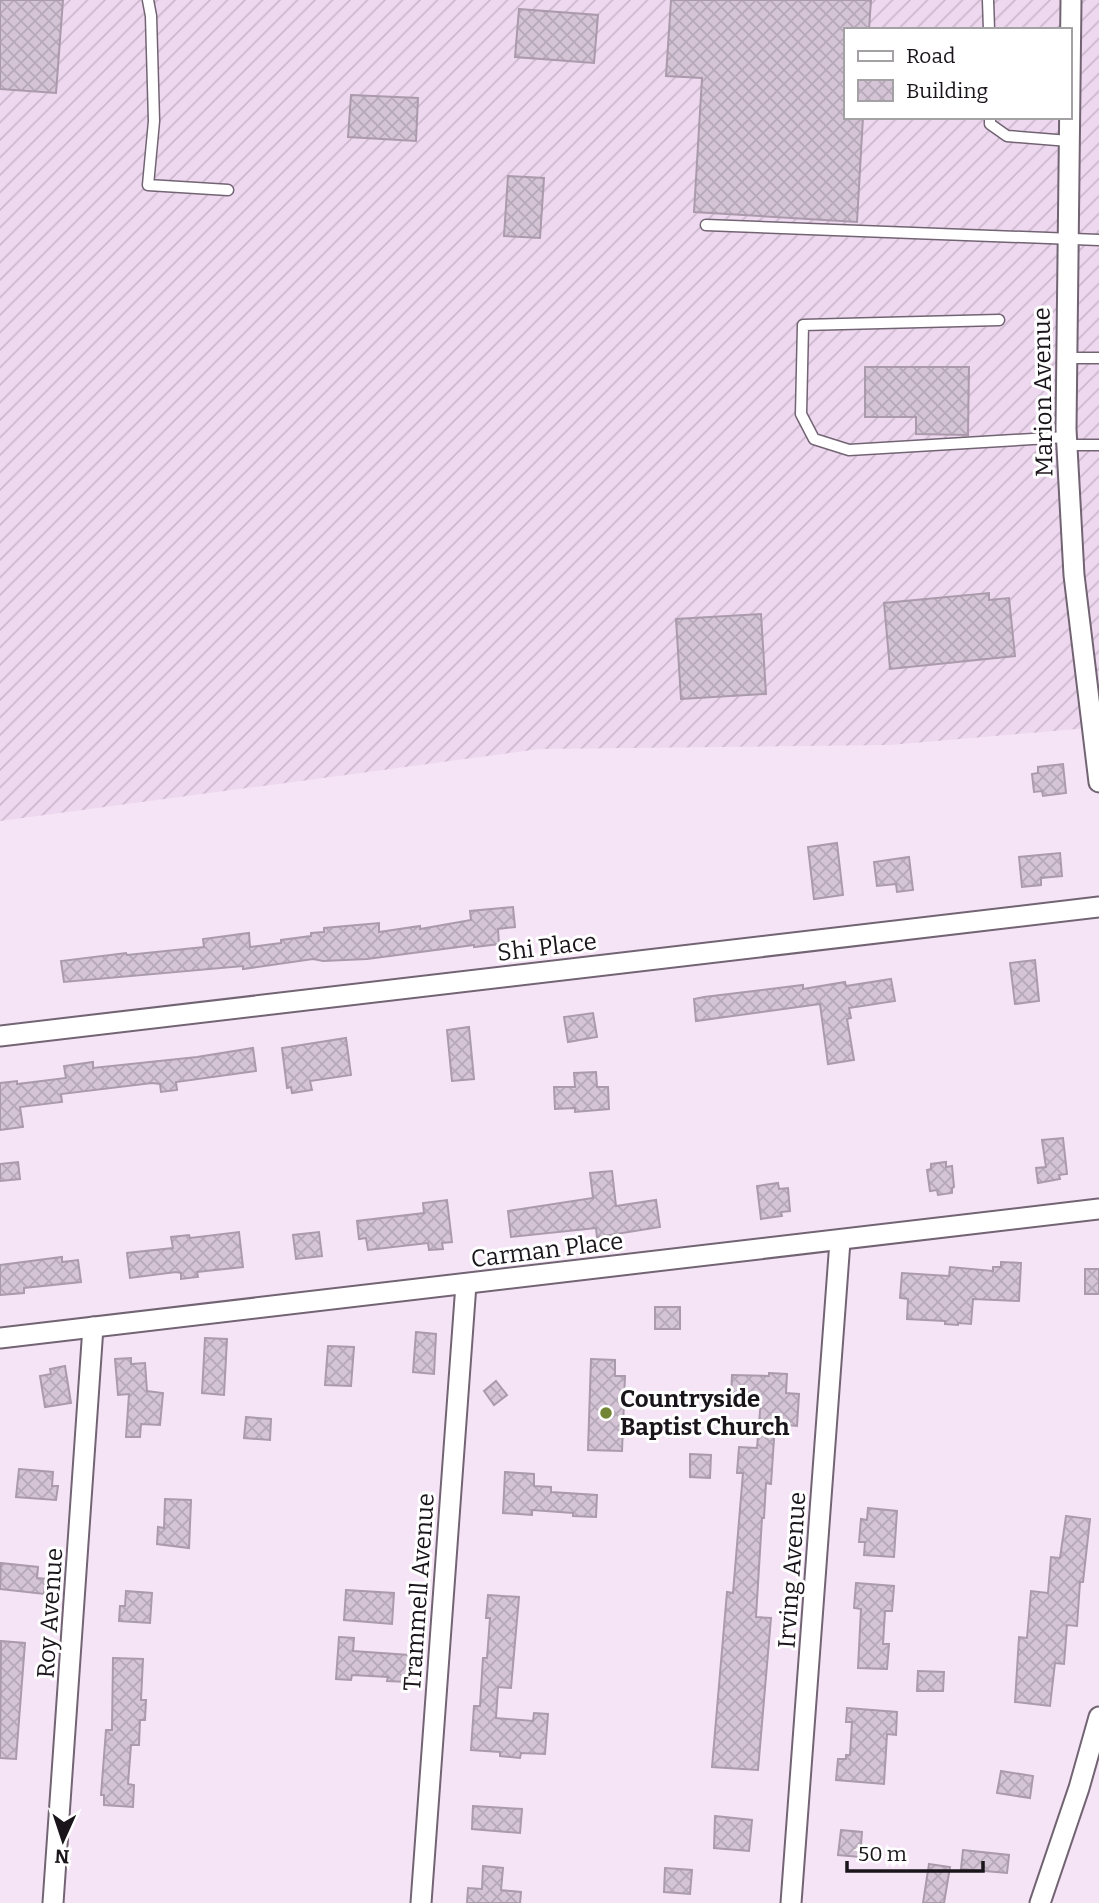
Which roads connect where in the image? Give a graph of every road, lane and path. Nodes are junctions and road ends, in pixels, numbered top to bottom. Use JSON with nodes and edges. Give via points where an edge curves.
{"nodes":[{"id":1,"x":148,"y":0,"type":"edge"},
{"id":2,"x":988,"y":0,"type":"edge"},
{"id":3,"x":1071,"y":0,"type":"edge"},
{"id":4,"x":989,"y":28,"type":"edge"},
{"id":5,"x":1071,"y":28,"type":"edge"},
{"id":6,"x":990,"y":119,"type":"edge"},
{"id":7,"x":1069,"y":119,"type":"edge"},
{"id":8,"x":1069,"y":141,"type":"junction"},
{"id":9,"x":228,"y":190,"type":"dead end"},
{"id":10,"x":706,"y":225,"type":"dead end"},
{"id":11,"x":1067,"y":238,"type":"junction"},
{"id":12,"x":1099,"y":240,"type":"edge"},
{"id":13,"x":999,"y":320,"type":"dead end"},
{"id":14,"x":1065,"y":358,"type":"junction"},
{"id":15,"x":1099,"y":358,"type":"edge"},
{"id":16,"x":1066,"y":441,"type":"junction"},
{"id":17,"x":1099,"y":445,"type":"edge"},
{"id":18,"x":1099,"y":782,"type":"edge"},
{"id":19,"x":1099,"y":908,"type":"edge"},
{"id":20,"x":0,"y":1036,"type":"edge"},
{"id":21,"x":1099,"y":1209,"type":"edge"},
{"id":22,"x":840,"y":1241,"type":"junction"},
{"id":23,"x":466,"y":1284,"type":"junction"},
{"id":24,"x":93,"y":1327,"type":"junction"},
{"id":25,"x":0,"y":1338,"type":"edge"},
{"id":26,"x":1099,"y":1717,"type":"edge"},
{"id":27,"x":53,"y":1903,"type":"edge"},
{"id":28,"x":421,"y":1903,"type":"edge"},
{"id":29,"x":791,"y":1903,"type":"edge"},
{"id":30,"x":1040,"y":1903,"type":"edge"}],
"edges":[{"from":1,"to":9,"type":"lane","via":[[154,121],[148,185]]},
{"from":2,"to":4,"type":"lane"},
{"from":3,"to":5,"type":"street","name":"Marion Avenue"},
{"from":6,"to":8,"type":"lane","via":[[990,124],[1007,136]]},
{"from":7,"to":8,"type":"street","name":"Marion Avenue"},
{"from":8,"to":11,"type":"street","name":"Marion Avenue"},
{"from":10,"to":11,"type":"lane"},
{"from":11,"to":12,"type":"lane"},
{"from":11,"to":14,"type":"street","name":"Marion Avenue"},
{"from":13,"to":16,"type":"lane","via":[[803,325],[800,414],[814,439],[849,450]]},
{"from":14,"to":15,"type":"lane"},
{"from":14,"to":16,"type":"street","name":"Marion Avenue"},
{"from":16,"to":17,"type":"lane"},
{"from":16,"to":18,"type":"street","name":"Marion Avenue","via":[[1074,575]]},
{"from":19,"to":20,"type":"street","name":"Shi Place"},
{"from":21,"to":22,"type":"street","name":"Carman Place"},
{"from":22,"to":23,"type":"street","name":"Carman Place"},
{"from":22,"to":29,"type":"street","name":"Irving Avenue"},
{"from":23,"to":24,"type":"street","name":"Carman Place"},
{"from":23,"to":28,"type":"street","name":"Trammell Avenue"},
{"from":24,"to":25,"type":"street","name":"Carman Place"},
{"from":24,"to":27,"type":"street","name":"Roy Avenue"},
{"from":26,"to":30,"type":"street"}]}
